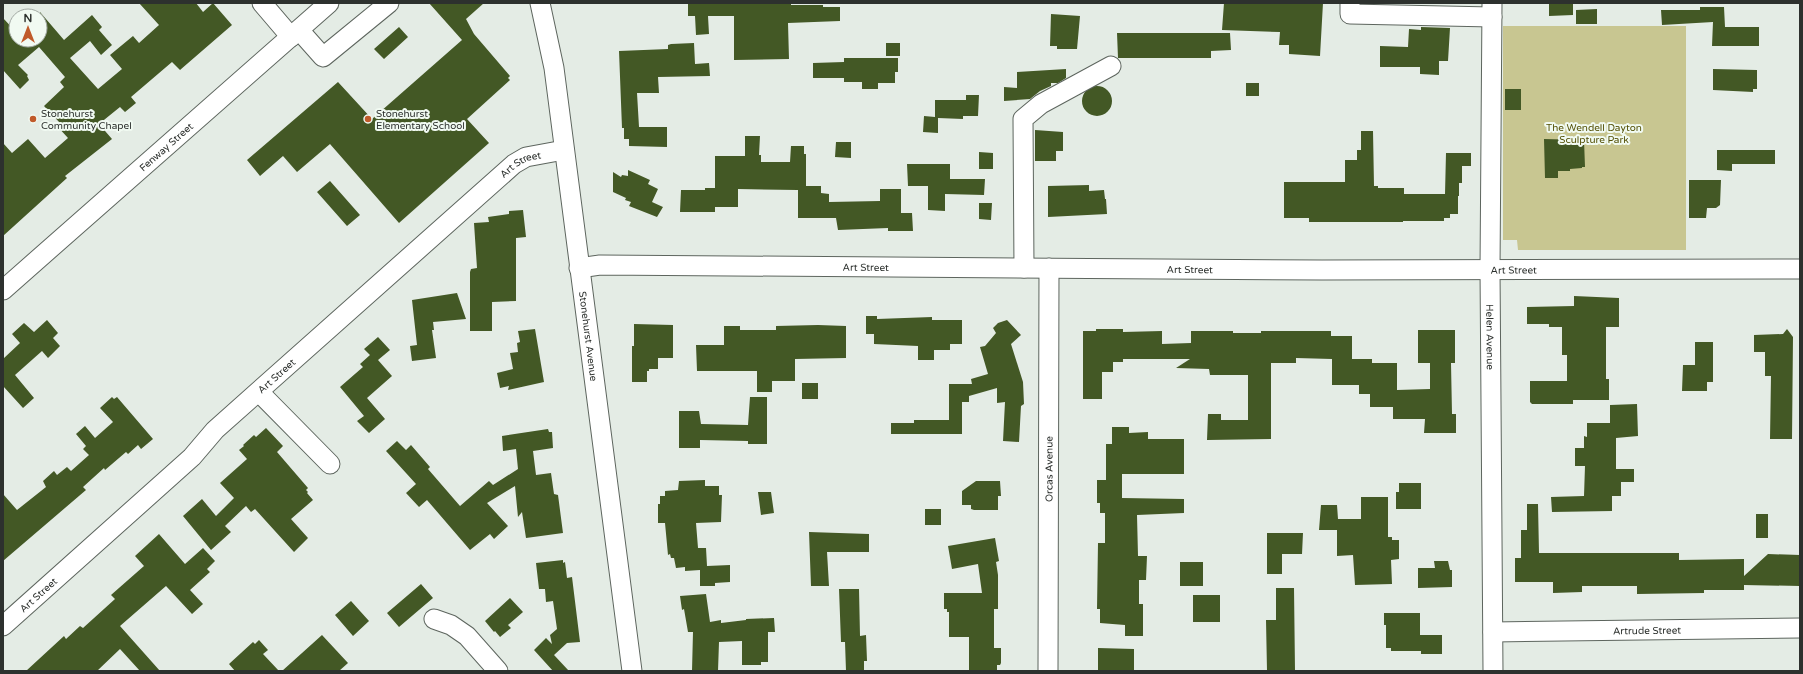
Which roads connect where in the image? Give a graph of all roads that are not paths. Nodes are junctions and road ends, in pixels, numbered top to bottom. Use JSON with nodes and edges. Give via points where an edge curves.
{"nodes":[{"id":1,"x":262,"y":3,"type":"edge"},
{"id":2,"x":329,"y":3,"type":"edge"},
{"id":3,"x":390,"y":3,"type":"edge"},
{"id":4,"x":540,"y":3,"type":"edge"},
{"id":5,"x":1350,"y":3,"type":"edge"},
{"id":6,"x":1492,"y":10,"type":"edge"},
{"id":7,"x":295,"y":34,"type":"junction"},
{"id":8,"x":1111,"y":66,"type":"dead end"},
{"id":9,"x":564,"y":150,"type":"junction"},
{"id":10,"x":579,"y":268,"type":"junction"},
{"id":11,"x":1024,"y":268,"type":"junction"},
{"id":12,"x":1050,"y":268,"type":"junction"},
{"id":13,"x":1490,"y":269,"type":"junction"},
{"id":14,"x":1800,"y":269,"type":"edge"},
{"id":15,"x":3,"y":290,"type":"edge"},
{"id":16,"x":259,"y":392,"type":"junction"},
{"id":17,"x":330,"y":464,"type":"dead end"},
{"id":18,"x":434,"y":619,"type":"dead end"},
{"id":19,"x":3,"y":626,"type":"edge"},
{"id":20,"x":1800,"y":628,"type":"edge"},
{"id":21,"x":1493,"y":632,"type":"junction"},
{"id":22,"x":498,"y":671,"type":"edge"},
{"id":23,"x":632,"y":671,"type":"edge"},
{"id":24,"x":1048,"y":671,"type":"edge"},
{"id":25,"x":1493,"y":671,"type":"edge"}],
"edges":[{"from":1,"to":7,"type":"street"},
{"from":2,"to":7,"type":"street","name":"Fenway Street"},
{"from":3,"to":7,"type":"street","via":[[323,57]]},
{"from":4,"to":9,"type":"street","name":"Stonehurst Avenue","via":[[554,68]]},
{"from":5,"to":6,"type":"street","via":[[1350,14]]},
{"from":6,"to":13,"type":"street","name":"Helen Avenue"},
{"from":7,"to":15,"type":"street","name":"Fenway Street"},
{"from":8,"to":11,"type":"street","via":[[1041,104],[1023,118]]},
{"from":9,"to":10,"type":"street","name":"Stonehurst Avenue"},
{"from":9,"to":16,"type":"street","name":"Art Street","via":[[526,157],[514,164]]},
{"from":10,"to":11,"type":"street","name":"Art Street","via":[[616,265]]},
{"from":10,"to":23,"type":"street","name":"Stonehurst Avenue"},
{"from":11,"to":12,"type":"street","name":"Art Street"},
{"from":12,"to":13,"type":"street","name":"Art Street"},
{"from":12,"to":24,"type":"street","name":"Orcas Avenue"},
{"from":13,"to":14,"type":"street","name":"Art Street"},
{"from":13,"to":21,"type":"street","name":"Helen Avenue"},
{"from":16,"to":17,"type":"street"},
{"from":16,"to":19,"type":"street","name":"Art Street","via":[[215,430],[192,457]]},
{"from":18,"to":22,"type":"street","via":[[467,636]]},
{"from":20,"to":21,"type":"street","name":"Artrude Street"},
{"from":21,"to":25,"type":"street","name":"Helen Avenue"}]}
